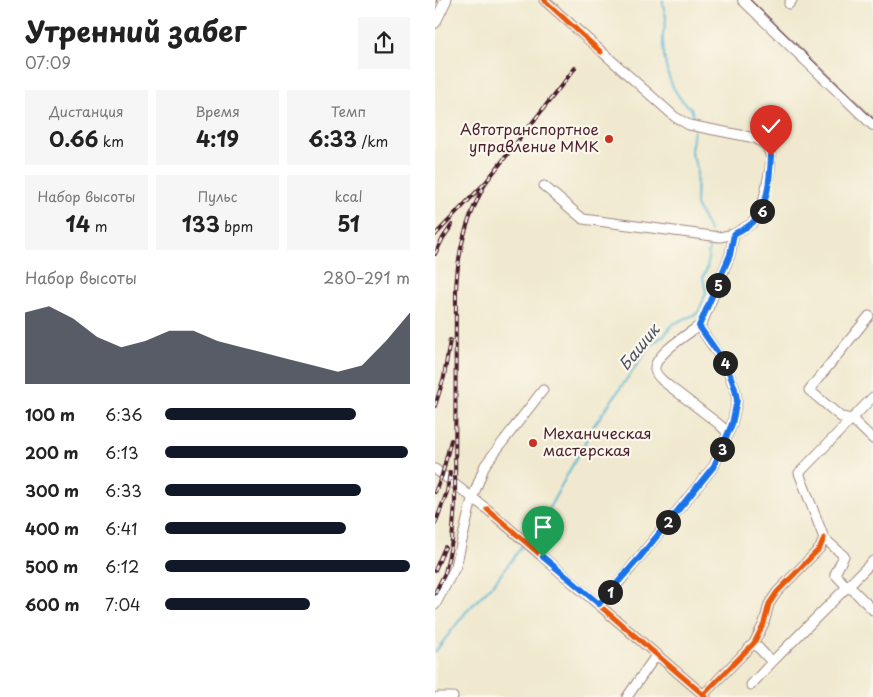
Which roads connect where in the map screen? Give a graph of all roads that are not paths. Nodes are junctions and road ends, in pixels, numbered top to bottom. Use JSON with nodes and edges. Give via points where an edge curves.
{"nodes":[{"id":1,"x":447,"y":0,"type":"edge"},
{"id":2,"x":544,"y":0,"type":"edge"},
{"id":3,"x":743,"y":0,"type":"edge"},
{"id":4,"x":435,"y":23,"type":"edge"},
{"id":5,"x":873,"y":125,"type":"edge"},
{"id":6,"x":545,"y":186,"type":"dead end"},
{"id":7,"x":734,"y":234,"type":"junction"},
{"id":8,"x":869,"y":316,"type":"dead end"},
{"id":9,"x":699,"y":326,"type":"junction"},
{"id":10,"x":543,"y":390,"type":"dead end"},
{"id":11,"x":873,"y":397,"type":"edge"},
{"id":12,"x":852,"y":419,"type":"junction"},
{"id":13,"x":728,"y":433,"type":"junction"},
{"id":14,"x":873,"y":439,"type":"edge"},
{"id":15,"x":435,"y":469,"type":"edge"},
{"id":16,"x":472,"y":499,"type":"junction"},
{"id":17,"x":824,"y":538,"type":"junction"},
{"id":18,"x":873,"y":561,"type":"edge"},
{"id":19,"x":847,"y":587,"type":"junction"},
{"id":20,"x":599,"y":604,"type":"junction"},
{"id":21,"x":435,"y":605,"type":"edge"},
{"id":22,"x":873,"y":610,"type":"edge"},
{"id":23,"x":754,"y":643,"type":"junction"},
{"id":24,"x":657,"y":654,"type":"junction"},
{"id":25,"x":772,"y":662,"type":"junction"},
{"id":26,"x":751,"y":685,"type":"dead end"},
{"id":27,"x":705,"y":696,"type":"edge"},
{"id":28,"x":439,"y":697,"type":"edge"},
{"id":29,"x":453,"y":697,"type":"edge"},
{"id":30,"x":627,"y":697,"type":"edge"}],
"edges":[{"from":1,"to":4,"type":"main road"},
{"from":2,"to":7,"type":"street","via":[[675,117],[689,125],[755,138],[767,145],[771,169],[761,213],[751,224]]},
{"from":3,"to":5,"type":"main road"},
{"from":6,"to":7,"type":"street","via":[[583,219],[720,237]]},
{"from":7,"to":9,"type":"street","via":[[730,255]]},
{"from":8,"to":12,"type":"street","via":[[809,390],[841,417]]},
{"from":9,"to":13,"type":"street","via":[[727,366],[735,389],[736,409]]},
{"from":9,"to":13,"type":"street","via":[[665,351],[655,370],[657,376]]},
{"from":10,"to":16,"type":"street","via":[[485,465]]},
{"from":11,"to":12,"type":"street"},
{"from":12,"to":14,"type":"street"},
{"from":12,"to":17,"type":"street","via":[[799,473]]},
{"from":13,"to":20,"type":"street","via":[[714,466]]},
{"from":15,"to":16,"type":"street"},
{"from":16,"to":20,"type":"street"},
{"from":16,"to":21,"type":"street","via":[[456,566]]},
{"from":17,"to":19,"type":"street","via":[[843,553],[835,574]]},
{"from":17,"to":23,"type":"street","via":[[820,548],[769,604]]},
{"from":18,"to":19,"type":"street"},
{"from":19,"to":22,"type":"street"},
{"from":19,"to":25,"type":"street"},
{"from":20,"to":24,"type":"street"},
{"from":23,"to":25,"type":"street"},
{"from":23,"to":27,"type":"street"},
{"from":24,"to":27,"type":"street"},
{"from":24,"to":30,"type":"street"},
{"from":25,"to":26,"type":"street"},
{"from":28,"to":29,"type":"street"}]}
